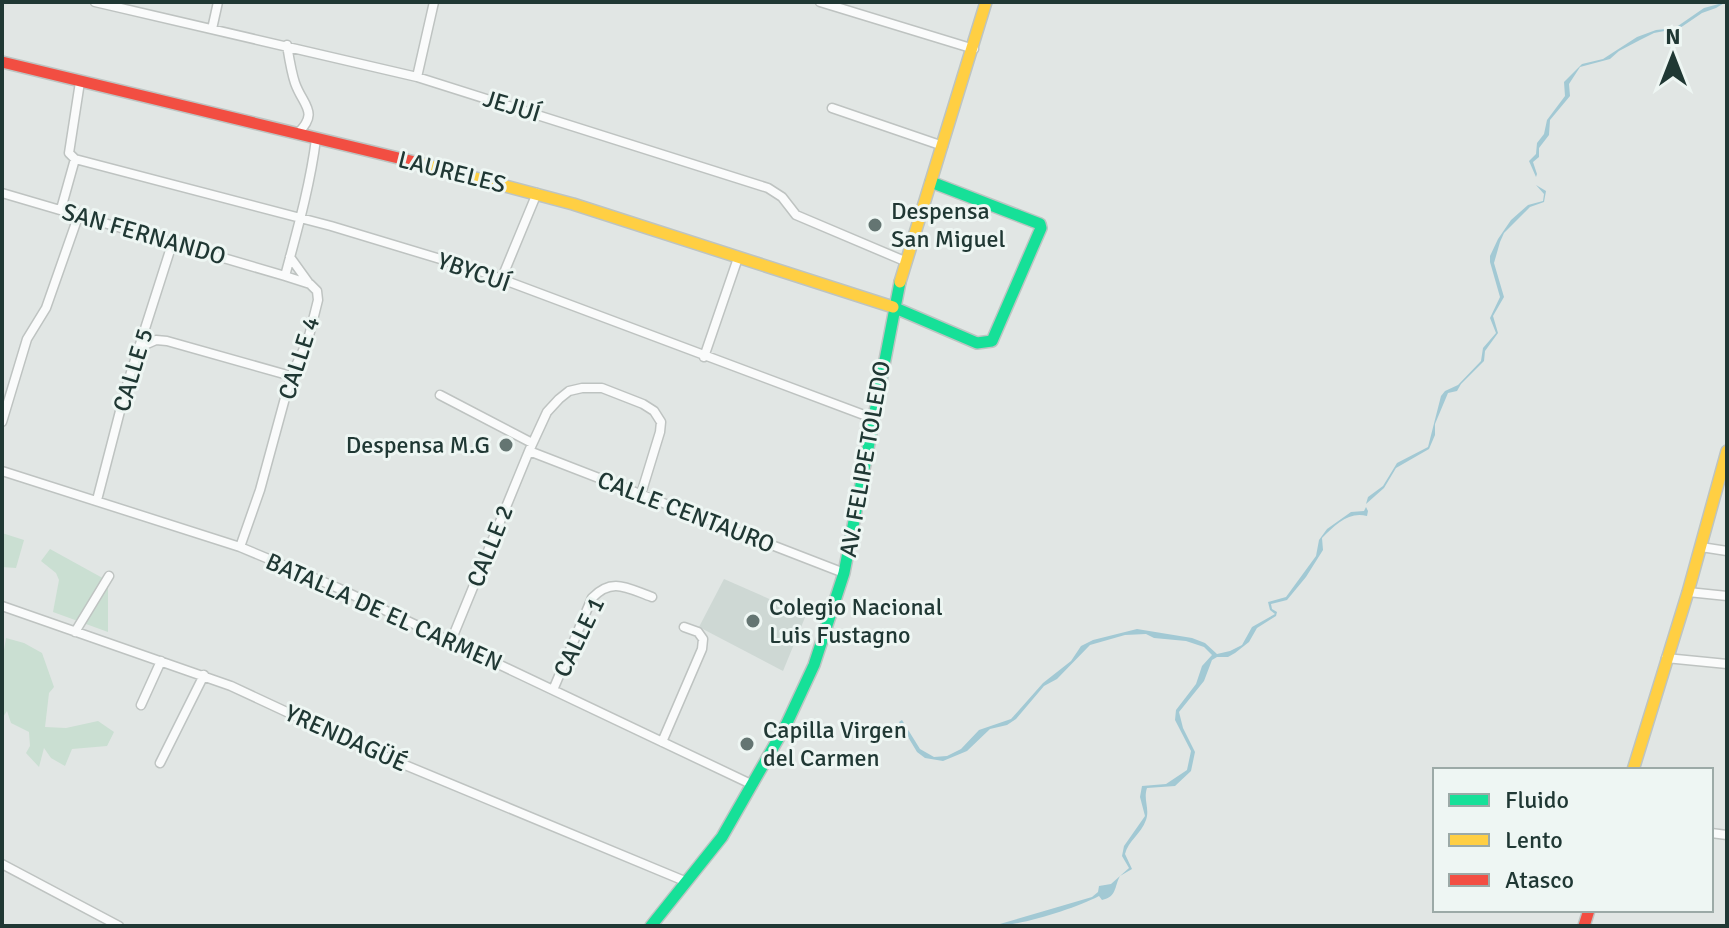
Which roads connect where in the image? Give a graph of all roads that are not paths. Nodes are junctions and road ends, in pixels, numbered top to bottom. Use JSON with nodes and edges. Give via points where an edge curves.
{"nodes":[{"id":1,"x":95,"y":2,"type":"edge"},
{"id":2,"x":218,"y":2,"type":"edge"},
{"id":3,"x":434,"y":2,"type":"edge"},
{"id":4,"x":820,"y":2,"type":"edge"},
{"id":5,"x":986,"y":2,"type":"edge"},
{"id":6,"x":212,"y":29,"type":"junction"},
{"id":7,"x":287,"y":45,"type":"junction"},
{"id":8,"x":974,"y":49,"type":"junction"},
{"id":9,"x":2,"y":62,"type":"edge"},
{"id":10,"x":417,"y":77,"type":"junction"},
{"id":11,"x":80,"y":82,"type":"junction"},
{"id":12,"x":832,"y":108,"type":"dead end"},
{"id":13,"x":297,"y":134,"type":"junction"},
{"id":14,"x":316,"y":139,"type":"junction"},
{"id":15,"x":943,"y":146,"type":"junction"},
{"id":16,"x":72,"y":156,"type":"junction"},
{"id":17,"x":931,"y":182,"type":"junction"},
{"id":18,"x":2,"y":193,"type":"edge"},
{"id":19,"x":537,"y":193,"type":"junction"},
{"id":20,"x":61,"y":209,"type":"junction"},
{"id":21,"x":79,"y":214,"type":"junction"},
{"id":22,"x":298,"y":220,"type":"junction"},
{"id":23,"x":173,"y":241,"type":"junction"},
{"id":24,"x":290,"y":257,"type":"junction"},
{"id":25,"x":738,"y":258,"type":"junction"},
{"id":26,"x":907,"y":262,"type":"junction"},
{"id":27,"x":285,"y":276,"type":"junction"},
{"id":28,"x":501,"y":280,"type":"junction"},
{"id":29,"x":310,"y":284,"type":"junction"},
{"id":30,"x":894,"y":307,"type":"junction"},
{"id":31,"x":140,"y":347,"type":"junction"},
{"id":32,"x":704,"y":357,"type":"junction"},
{"id":33,"x":291,"y":376,"type":"junction"},
{"id":34,"x":440,"y":395,"type":"dead end"},
{"id":35,"x":872,"y":418,"type":"junction"},
{"id":36,"x":2,"y":422,"type":"edge"},
{"id":37,"x":531,"y":447,"type":"junction"},
{"id":38,"x":1727,"y":451,"type":"edge"},
{"id":39,"x":2,"y":471,"type":"edge"},
{"id":40,"x":641,"y":494,"type":"junction"},
{"id":41,"x":97,"y":500,"type":"junction"},
{"id":42,"x":240,"y":547,"type":"junction"},
{"id":43,"x":1701,"y":547,"type":"junction"},
{"id":44,"x":1727,"y":551,"type":"edge"},
{"id":45,"x":844,"y":573,"type":"junction"},
{"id":46,"x":109,"y":576,"type":"dead end"},
{"id":47,"x":1688,"y":592,"type":"junction"},
{"id":48,"x":1727,"y":596,"type":"edge"},
{"id":49,"x":652,"y":597,"type":"dead end"},
{"id":50,"x":2,"y":606,"type":"edge"},
{"id":51,"x":684,"y":627,"type":"dead end"},
{"id":52,"x":75,"y":632,"type":"junction"},
{"id":53,"x":451,"y":641,"type":"junction"},
{"id":54,"x":1666,"y":658,"type":"junction"},
{"id":55,"x":161,"y":661,"type":"junction"},
{"id":56,"x":1727,"y":664,"type":"edge"},
{"id":57,"x":204,"y":675,"type":"junction"},
{"id":58,"x":553,"y":690,"type":"junction"},
{"id":59,"x":141,"y":705,"type":"dead end"},
{"id":60,"x":662,"y":742,"type":"junction"},
{"id":61,"x":160,"y":763,"type":"dead end"},
{"id":62,"x":1634,"y":768,"type":"edge"},
{"id":63,"x":753,"y":785,"type":"junction"},
{"id":64,"x":2,"y":864,"type":"edge"},
{"id":65,"x":687,"y":882,"type":"junction"},
{"id":66,"x":119,"y":926,"type":"edge"},
{"id":67,"x":651,"y":926,"type":"edge"}],
"edges":[{"from":1,"to":6,"type":"street","name":"JEJUÍ"},
{"from":2,"to":6,"type":"street"},
{"from":3,"to":10,"type":"street"},
{"from":4,"to":8,"type":"street"},
{"from":5,"to":8,"type":"street","name":"AV. FELIPE TOLEDO"},
{"from":6,"to":7,"type":"street","name":"JEJUÍ"},
{"from":7,"to":10,"type":"street","name":"JEJUÍ"},
{"from":7,"to":13,"type":"street","via":[[295,83],[308,106],[306,125]]},
{"from":8,"to":15,"type":"street","name":"AV. FELIPE TOLEDO"},
{"from":9,"to":11,"type":"street","name":"LAURELES"},
{"from":10,"to":26,"type":"street","name":"JEJUÍ","via":[[768,188],[796,215]]},
{"from":11,"to":13,"type":"street","name":"LAURELES"},
{"from":11,"to":16,"type":"street"},
{"from":12,"to":15,"type":"street"},
{"from":13,"to":14,"type":"street","name":"LAURELES"},
{"from":14,"to":19,"type":"street","name":"LAURELES"},
{"from":14,"to":22,"type":"street"},
{"from":15,"to":17,"type":"street","name":"AV. FELIPE TOLEDO"},
{"from":16,"to":20,"type":"street"},
{"from":16,"to":22,"type":"street","name":"YBYCUÍ"},
{"from":17,"to":26,"type":"street","name":"AV. FELIPE TOLEDO"},
{"from":17,"to":30,"type":"street","name":"LAURELES","via":[[1037,221],[1041,228],[992,341],[977,343]]},
{"from":18,"to":20,"type":"street","name":"SAN FERNANDO"},
{"from":19,"to":25,"type":"street","name":"LAURELES"},
{"from":19,"to":28,"type":"street"},
{"from":20,"to":21,"type":"street","name":"SAN FERNANDO"},
{"from":21,"to":23,"type":"street","name":"SAN FERNANDO"},
{"from":21,"to":36,"type":"street","via":[[46,308],[27,339]]},
{"from":22,"to":24,"type":"street"},
{"from":22,"to":28,"type":"street","name":"YBYCUÍ"},
{"from":23,"to":27,"type":"street","name":"SAN FERNANDO"},
{"from":23,"to":31,"type":"street","name":"CALLE 5"},
{"from":24,"to":27,"type":"street"},
{"from":24,"to":29,"type":"street"},
{"from":25,"to":30,"type":"street","name":"LAURELES"},
{"from":25,"to":32,"type":"street"},
{"from":26,"to":30,"type":"street","name":"AV. FELIPE TOLEDO"},
{"from":27,"to":29,"type":"street","name":"CALLE 4"},
{"from":28,"to":32,"type":"street","name":"YBYCUÍ"},
{"from":29,"to":33,"type":"street","name":"CALLE 4","via":[[318,300]]},
{"from":30,"to":35,"type":"street","name":"AV. FELIPE TOLEDO"},
{"from":31,"to":33,"type":"street","via":[[167,341]]},
{"from":31,"to":41,"type":"street","name":"CALLE 5"},
{"from":32,"to":35,"type":"street","name":"YBYCUÍ"},
{"from":33,"to":42,"type":"street","name":"CALLE 4"},
{"from":34,"to":37,"type":"street","name":"CALLE CENTAURO"},
{"from":35,"to":45,"type":"street","name":"AV. FELIPE TOLEDO"},
{"from":37,"to":40,"type":"street","name":"CALLE CENTAURO"},
{"from":37,"to":40,"type":"street","name":"CALLE 2","via":[[547,412],[569,391],[602,388],[643,404],[661,422]]},
{"from":37,"to":53,"type":"street","name":"CALLE 2"},
{"from":38,"to":43,"type":"street"},
{"from":39,"to":41,"type":"street","name":"BATALLA DE EL CARMEN"},
{"from":40,"to":45,"type":"street","name":"CALLE CENTAURO"},
{"from":41,"to":42,"type":"street","name":"BATALLA DE EL CARMEN"},
{"from":42,"to":53,"type":"street","name":"BATALLA DE EL CARMEN"},
{"from":43,"to":44,"type":"street"},
{"from":43,"to":47,"type":"street"},
{"from":45,"to":63,"type":"street","name":"AV. FELIPE TOLEDO","via":[[814,665]]},
{"from":46,"to":52,"type":"street"},
{"from":47,"to":48,"type":"street"},
{"from":47,"to":54,"type":"street"},
{"from":49,"to":58,"type":"street","name":"CALLE 1","via":[[618,585],[603,587],[592,598]]},
{"from":50,"to":52,"type":"street","name":"YRENDAGÜÉ"},
{"from":51,"to":60,"type":"street","via":[[698,632],[702,649]]},
{"from":52,"to":55,"type":"street","name":"YRENDAGÜÉ"},
{"from":53,"to":58,"type":"street","name":"BATALLA DE EL CARMEN"},
{"from":54,"to":56,"type":"street"},
{"from":54,"to":62,"type":"street"},
{"from":55,"to":57,"type":"street","name":"YRENDAGÜÉ"},
{"from":55,"to":59,"type":"street"},
{"from":57,"to":61,"type":"street"},
{"from":57,"to":65,"type":"street","name":"YRENDAGÜÉ","via":[[364,748]]},
{"from":58,"to":60,"type":"street","name":"BATALLA DE EL CARMEN"},
{"from":60,"to":63,"type":"street","name":"BATALLA DE EL CARMEN"},
{"from":63,"to":65,"type":"street","name":"AV. FELIPE TOLEDO"},
{"from":64,"to":66,"type":"street"},
{"from":65,"to":67,"type":"street","name":"AV. FELIPE TOLEDO"}]}
